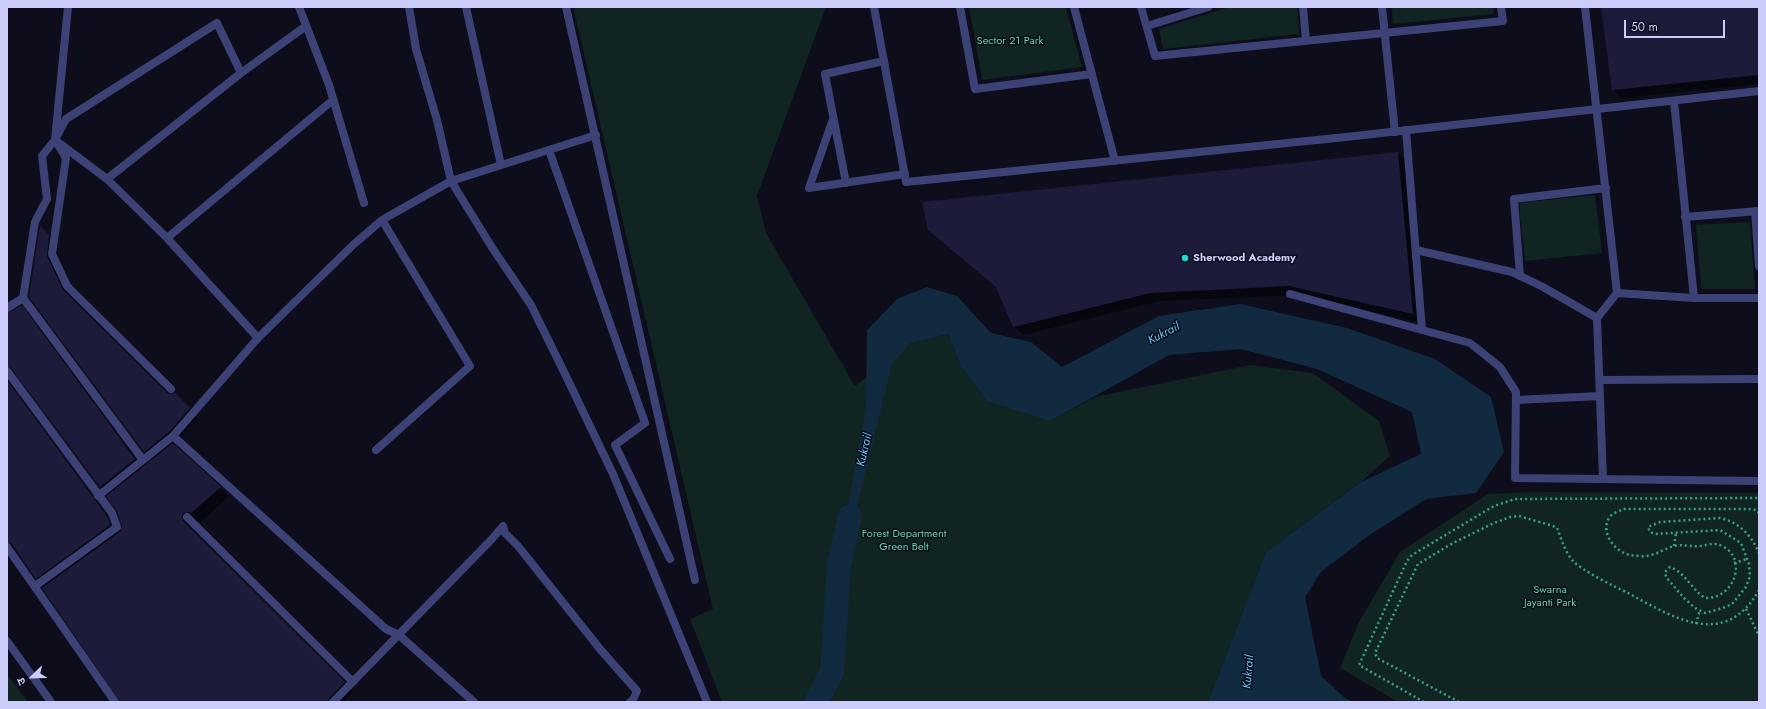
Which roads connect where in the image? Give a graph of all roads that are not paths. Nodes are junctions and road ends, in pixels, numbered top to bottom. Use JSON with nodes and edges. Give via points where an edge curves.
{"nodes":[{"id":1,"x":68,"y":7,"type":"edge"},
{"id":2,"x":299,"y":7,"type":"edge"},
{"id":3,"x":409,"y":7,"type":"edge"},
{"id":4,"x":466,"y":7,"type":"edge"},
{"id":5,"x":566,"y":7,"type":"edge"},
{"id":6,"x":874,"y":7,"type":"edge"},
{"id":7,"x":960,"y":7,"type":"edge"},
{"id":8,"x":1074,"y":7,"type":"edge"},
{"id":9,"x":1142,"y":7,"type":"edge"},
{"id":10,"x":1208,"y":7,"type":"edge"},
{"id":11,"x":1303,"y":7,"type":"edge"},
{"id":12,"x":1382,"y":7,"type":"edge"},
{"id":13,"x":1501,"y":7,"type":"edge"},
{"id":14,"x":1585,"y":7,"type":"edge"},
{"id":15,"x":306,"y":26,"type":"junction"},
{"id":16,"x":1147,"y":26,"type":"junction"},
{"id":17,"x":1384,"y":33,"type":"junction"},
{"id":18,"x":1306,"y":41,"type":"junction"},
{"id":19,"x":884,"y":61,"type":"junction"},
{"id":20,"x":241,"y":73,"type":"junction"},
{"id":21,"x":1092,"y":74,"type":"junction"},
{"id":22,"x":1759,"y":91,"type":"edge"},
{"id":23,"x":334,"y":100,"type":"junction"},
{"id":24,"x":1674,"y":101,"type":"junction"},
{"id":25,"x":1597,"y":109,"type":"junction"},
{"id":26,"x":833,"y":118,"type":"junction"},
{"id":27,"x":1406,"y":130,"type":"junction"},
{"id":28,"x":1395,"y":132,"type":"junction"},
{"id":29,"x":596,"y":135,"type":"junction"},
{"id":30,"x":55,"y":140,"type":"junction"},
{"id":31,"x":549,"y":150,"type":"junction"},
{"id":32,"x":1114,"y":161,"type":"junction"},
{"id":33,"x":502,"y":165,"type":"junction"},
{"id":34,"x":905,"y":174,"type":"junction"},
{"id":35,"x":107,"y":179,"type":"junction"},
{"id":36,"x":451,"y":181,"type":"junction"},
{"id":37,"x":846,"y":183,"type":"junction"},
{"id":38,"x":1606,"y":188,"type":"junction"},
{"id":39,"x":364,"y":203,"type":"dead end"},
{"id":40,"x":1757,"y":211,"type":"edge"},
{"id":41,"x":1685,"y":217,"type":"junction"},
{"id":42,"x":382,"y":220,"type":"junction"},
{"id":43,"x":167,"y":238,"type":"junction"},
{"id":44,"x":1416,"y":250,"type":"junction"},
{"id":45,"x":1759,"y":266,"type":"edge"},
{"id":46,"x":1520,"y":276,"type":"junction"},
{"id":47,"x":1617,"y":293,"type":"junction"},
{"id":48,"x":1290,"y":294,"type":"dead end"},
{"id":49,"x":23,"y":298,"type":"junction"},
{"id":50,"x":1694,"y":298,"type":"junction"},
{"id":51,"x":1759,"y":298,"type":"edge"},
{"id":52,"x":7,"y":308,"type":"edge"},
{"id":53,"x":1597,"y":318,"type":"junction"},
{"id":54,"x":1422,"y":330,"type":"junction"},
{"id":55,"x":258,"y":338,"type":"junction"},
{"id":56,"x":7,"y":371,"type":"edge"},
{"id":57,"x":1759,"y":379,"type":"edge"},
{"id":58,"x":1600,"y":380,"type":"junction"},
{"id":59,"x":171,"y":389,"type":"dead end"},
{"id":60,"x":1600,"y":396,"type":"junction"},
{"id":61,"x":1516,"y":400,"type":"junction"},
{"id":62,"x":173,"y":436,"type":"junction"},
{"id":63,"x":376,"y":450,"type":"dead end"},
{"id":64,"x":143,"y":460,"type":"junction"},
{"id":65,"x":1603,"y":479,"type":"junction"},
{"id":66,"x":1759,"y":481,"type":"edge"},
{"id":67,"x":98,"y":496,"type":"junction"},
{"id":68,"x":187,"y":517,"type":"dead end"},
{"id":69,"x":7,"y":547,"type":"edge"},
{"id":70,"x":670,"y":559,"type":"dead end"},
{"id":71,"x":695,"y":580,"type":"dead end"},
{"id":72,"x":35,"y":586,"type":"junction"},
{"id":73,"x":399,"y":635,"type":"junction"},
{"id":74,"x":7,"y":641,"type":"edge"},
{"id":75,"x":353,"y":682,"type":"junction"},
{"id":76,"x":51,"y":702,"type":"edge"},
{"id":77,"x":114,"y":702,"type":"edge"},
{"id":78,"x":332,"y":702,"type":"edge"},
{"id":79,"x":474,"y":702,"type":"edge"},
{"id":80,"x":630,"y":702,"type":"edge"},
{"id":81,"x":707,"y":702,"type":"edge"}],
"edges":[{"from":1,"to":30,"type":"street"},
{"from":2,"to":15,"type":"street"},
{"from":3,"to":36,"type":"street","via":[[416,49],[437,120]]},
{"from":4,"to":33,"type":"street"},
{"from":5,"to":29,"type":"street"},
{"from":6,"to":19,"type":"street"},
{"from":7,"to":21,"type":"street","via":[[975,89]]},
{"from":8,"to":21,"type":"street"},
{"from":9,"to":16,"type":"street"},
{"from":10,"to":16,"type":"street"},
{"from":11,"to":18,"type":"street"},
{"from":12,"to":17,"type":"street"},
{"from":13,"to":17,"type":"street","via":[[1503,21]]},
{"from":14,"to":25,"type":"street"},
{"from":15,"to":20,"type":"street"},
{"from":15,"to":23,"type":"street"},
{"from":16,"to":18,"type":"street","via":[[1155,56]]},
{"from":17,"to":18,"type":"street"},
{"from":17,"to":28,"type":"street"},
{"from":19,"to":26,"type":"street","via":[[825,74]]},
{"from":19,"to":34,"type":"street"},
{"from":20,"to":30,"type":"street","via":[[217,23],[66,119]]},
{"from":20,"to":35,"type":"street"},
{"from":21,"to":32,"type":"street"},
{"from":22,"to":24,"type":"street"},
{"from":23,"to":39,"type":"street"},
{"from":23,"to":43,"type":"street"},
{"from":24,"to":25,"type":"street"},
{"from":24,"to":41,"type":"street"},
{"from":25,"to":27,"type":"street"},
{"from":25,"to":38,"type":"street"},
{"from":26,"to":37,"type":"street"},
{"from":26,"to":37,"type":"street","via":[[809,188]]},
{"from":27,"to":28,"type":"street"},
{"from":27,"to":44,"type":"street"},
{"from":28,"to":32,"type":"street"},
{"from":29,"to":31,"type":"street"},
{"from":29,"to":71,"type":"street"},
{"from":30,"to":35,"type":"street"},
{"from":30,"to":49,"type":"street","via":[[42,156],[47,199],[35,222]]},
{"from":30,"to":59,"type":"street","via":[[66,158],[52,254],[67,286]]},
{"from":31,"to":33,"type":"street"},
{"from":31,"to":70,"type":"street","via":[[645,423],[615,445]]},
{"from":32,"to":34,"type":"street","via":[[906,182]]},
{"from":33,"to":36,"type":"street"},
{"from":34,"to":37,"type":"street"},
{"from":35,"to":43,"type":"street"},
{"from":36,"to":42,"type":"street"},
{"from":36,"to":81,"type":"street","via":[[531,305],[565,374],[613,474]]},
{"from":38,"to":46,"type":"street","via":[[1514,199]]},
{"from":38,"to":47,"type":"street"},
{"from":40,"to":41,"type":"street"},
{"from":40,"to":45,"type":"street"},
{"from":41,"to":50,"type":"street"},
{"from":42,"to":55,"type":"street"},
{"from":42,"to":63,"type":"street","via":[[470,366]]},
{"from":43,"to":55,"type":"street"},
{"from":44,"to":46,"type":"street"},
{"from":44,"to":54,"type":"street"},
{"from":46,"to":53,"type":"street"},
{"from":47,"to":50,"type":"street"},
{"from":47,"to":53,"type":"street"},
{"from":48,"to":54,"type":"street"},
{"from":49,"to":52,"type":"street"},
{"from":49,"to":64,"type":"street"},
{"from":50,"to":51,"type":"street"},
{"from":53,"to":58,"type":"street"},
{"from":54,"to":61,"type":"street","via":[[1470,343],[1500,367],[1516,392]]},
{"from":55,"to":62,"type":"street"},
{"from":56,"to":67,"type":"street"},
{"from":57,"to":58,"type":"street"},
{"from":58,"to":60,"type":"street"},
{"from":60,"to":61,"type":"street"},
{"from":60,"to":65,"type":"street"},
{"from":61,"to":65,"type":"street","via":[[1515,478]]},
{"from":62,"to":64,"type":"street"},
{"from":62,"to":73,"type":"street","via":[[386,629]]},
{"from":64,"to":67,"type":"street"},
{"from":65,"to":66,"type":"street"},
{"from":67,"to":72,"type":"street","via":[[112,513],[117,527]]},
{"from":68,"to":75,"type":"street"},
{"from":69,"to":72,"type":"street"},
{"from":72,"to":77,"type":"street"},
{"from":73,"to":75,"type":"street"},
{"from":73,"to":79,"type":"street"},
{"from":73,"to":80,"type":"street","via":[[502,526],[504,533],[518,546],[637,691]]},
{"from":74,"to":76,"type":"street"},
{"from":75,"to":78,"type":"street"}]}
